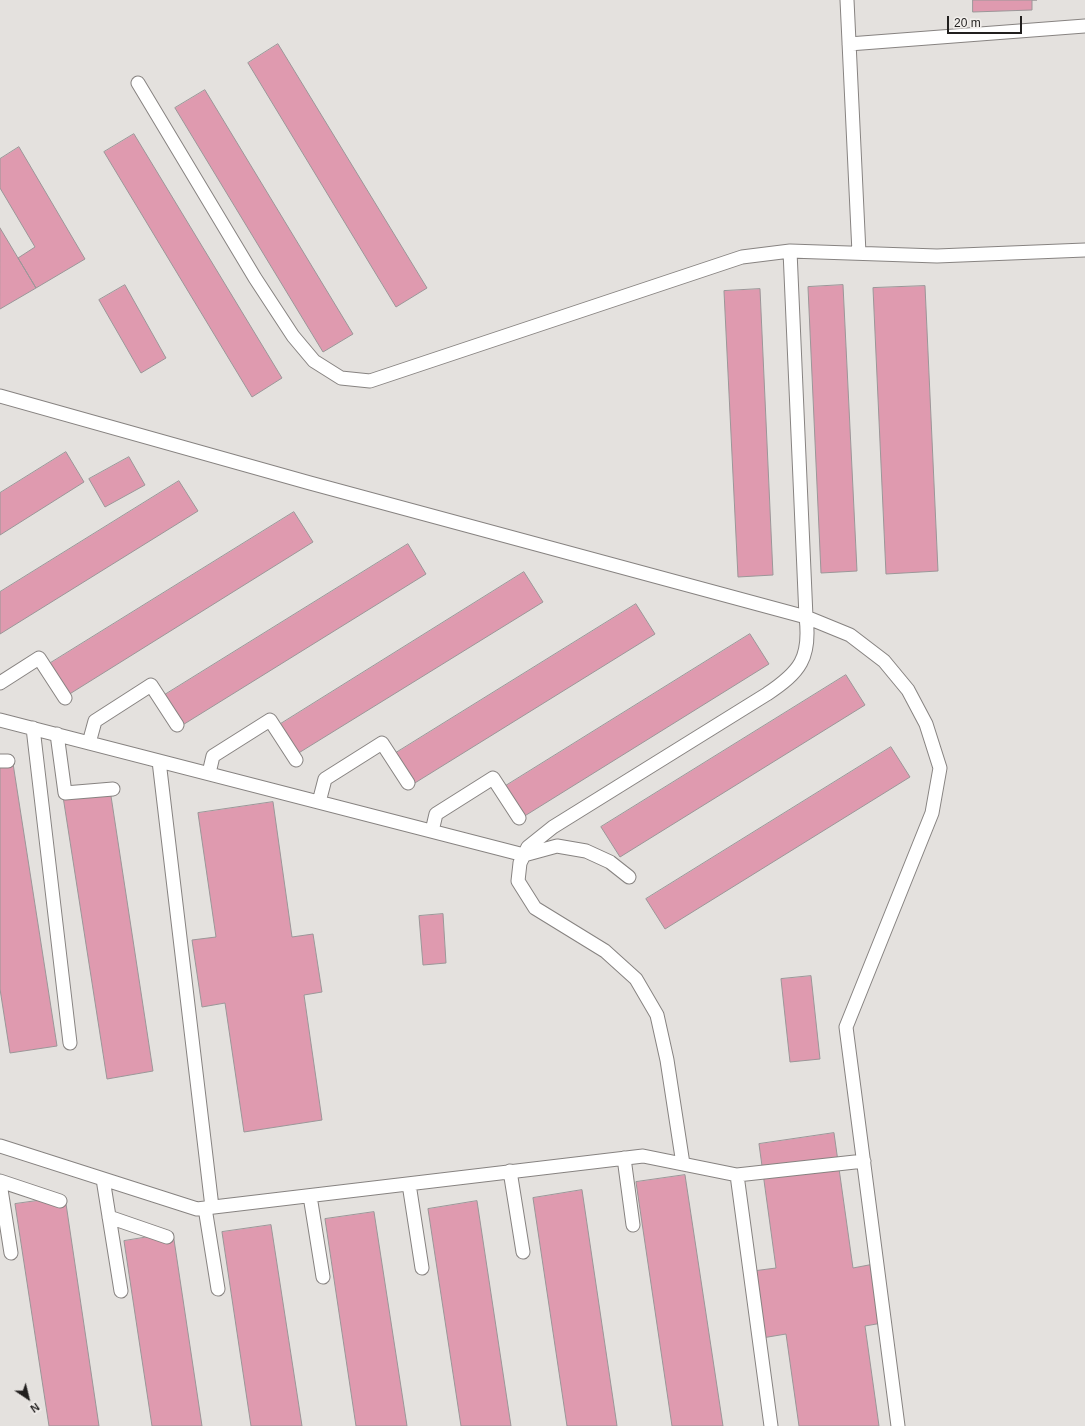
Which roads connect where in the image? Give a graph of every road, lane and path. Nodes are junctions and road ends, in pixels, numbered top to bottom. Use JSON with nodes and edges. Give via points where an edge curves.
{"nodes":[{"id":1,"x":847,"y":0,"type":"edge"},
{"id":2,"x":1085,"y":26,"type":"edge"},
{"id":3,"x":849,"y":44,"type":"junction"},
{"id":4,"x":138,"y":83,"type":"dead end"},
{"id":5,"x":790,"y":250,"type":"junction"},
{"id":6,"x":1085,"y":250,"type":"edge"},
{"id":7,"x":858,"y":253,"type":"junction"},
{"id":8,"x":0,"y":396,"type":"edge"},
{"id":9,"x":806,"y":617,"type":"junction"},
{"id":10,"x":0,"y":683,"type":"edge"},
{"id":11,"x":65,"y":698,"type":"dead end"},
{"id":12,"x":0,"y":720,"type":"edge"},
{"id":13,"x":177,"y":725,"type":"dead end"},
{"id":14,"x":33,"y":728,"type":"junction"},
{"id":15,"x":57,"y":734,"type":"junction"},
{"id":16,"x":89,"y":743,"type":"junction"},
{"id":17,"x":296,"y":760,"type":"dead end"},
{"id":18,"x":159,"y":761,"type":"junction"},
{"id":19,"x":209,"y":773,"type":"junction"},
{"id":20,"x":408,"y":783,"type":"dead end"},
{"id":21,"x":112,"y":789,"type":"dead end"},
{"id":22,"x":319,"y":802,"type":"junction"},
{"id":23,"x":518,"y":818,"type":"dead end"},
{"id":24,"x":432,"y":831,"type":"junction"},
{"id":25,"x":524,"y":855,"type":"junction"},
{"id":26,"x":629,"y":877,"type":"dead end"},
{"id":27,"x":70,"y":1043,"type":"dead end"},
{"id":28,"x":0,"y":1146,"type":"edge"},
{"id":29,"x":624,"y":1158,"type":"junction"},
{"id":30,"x":864,"y":1161,"type":"junction"},
{"id":31,"x":683,"y":1164,"type":"junction"},
{"id":32,"x":510,"y":1171,"type":"junction"},
{"id":33,"x":737,"y":1175,"type":"junction"},
{"id":34,"x":102,"y":1179,"type":"junction"},
{"id":35,"x":0,"y":1182,"type":"edge"},
{"id":36,"x":409,"y":1184,"type":"junction"},
{"id":37,"x":310,"y":1196,"type":"junction"},
{"id":38,"x":60,"y":1201,"type":"dead end"},
{"id":39,"x":209,"y":1208,"type":"junction"},
{"id":40,"x":109,"y":1218,"type":"junction"},
{"id":41,"x":633,"y":1225,"type":"dead end"},
{"id":42,"x":166,"y":1237,"type":"dead end"},
{"id":43,"x":523,"y":1252,"type":"dead end"},
{"id":44,"x":11,"y":1253,"type":"dead end"},
{"id":45,"x":422,"y":1268,"type":"dead end"},
{"id":46,"x":323,"y":1277,"type":"dead end"},
{"id":47,"x":218,"y":1289,"type":"dead end"},
{"id":48,"x":121,"y":1291,"type":"dead end"},
{"id":49,"x":771,"y":1426,"type":"edge"},
{"id":50,"x":898,"y":1426,"type":"edge"}],
"edges":[{"from":1,"to":3,"type":"lane"},
{"from":2,"to":3,"type":"lane"},
{"from":3,"to":7,"type":"lane"},
{"from":4,"to":5,"type":"lane","via":[[254,278],[293,336],[314,361],[341,378],[370,381],[742,257]]},
{"from":5,"to":7,"type":"lane"},
{"from":5,"to":9,"type":"lane"},
{"from":6,"to":7,"type":"lane","via":[[937,256]]},
{"from":8,"to":9,"type":"lane"},
{"from":9,"to":25,"type":"lane","via":[[809,638],[803,659],[790,679],[553,827],[528,847]]},
{"from":9,"to":30,"type":"lane","via":[[850,635],[884,661],[908,690],[926,724],[940,768],[932,813],[846,1027]]},
{"from":10,"to":11,"type":"lane","via":[[39,658]]},
{"from":12,"to":14,"type":"lane"},
{"from":13,"to":16,"type":"lane","via":[[151,685],[95,721]]},
{"from":14,"to":15,"type":"lane"},
{"from":14,"to":27,"type":"lane"},
{"from":15,"to":16,"type":"lane"},
{"from":15,"to":21,"type":"lane","via":[[65,793]]},
{"from":16,"to":18,"type":"lane"},
{"from":17,"to":19,"type":"lane","via":[[270,720],[213,756]]},
{"from":18,"to":19,"type":"lane"},
{"from":18,"to":39,"type":"lane"},
{"from":19,"to":22,"type":"lane"},
{"from":20,"to":22,"type":"lane","via":[[382,743],[325,779]]},
{"from":22,"to":24,"type":"lane"},
{"from":23,"to":24,"type":"lane","via":[[493,778],[436,814]]},
{"from":24,"to":25,"type":"lane"},
{"from":25,"to":26,"type":"lane","via":[[556,846],[586,851],[610,862]]},
{"from":25,"to":31,"type":"lane","via":[[520,863],[518,881],[535,908],[605,952],[636,979],[656,1015],[667,1060]]},
{"from":28,"to":34,"type":"lane"},
{"from":29,"to":31,"type":"lane","via":[[643,1156]]},
{"from":29,"to":32,"type":"lane"},
{"from":29,"to":41,"type":"lane"},
{"from":30,"to":33,"type":"lane"},
{"from":30,"to":50,"type":"lane"},
{"from":31,"to":33,"type":"lane"},
{"from":32,"to":36,"type":"lane"},
{"from":32,"to":43,"type":"lane"},
{"from":33,"to":49,"type":"lane"},
{"from":34,"to":39,"type":"lane","via":[[197,1209]]},
{"from":34,"to":40,"type":"lane"},
{"from":35,"to":38,"type":"lane"},
{"from":35,"to":44,"type":"lane"},
{"from":36,"to":37,"type":"lane"},
{"from":36,"to":45,"type":"lane"},
{"from":37,"to":39,"type":"lane"},
{"from":37,"to":46,"type":"lane"},
{"from":39,"to":47,"type":"lane"},
{"from":40,"to":42,"type":"lane"},
{"from":40,"to":48,"type":"lane"}]}
